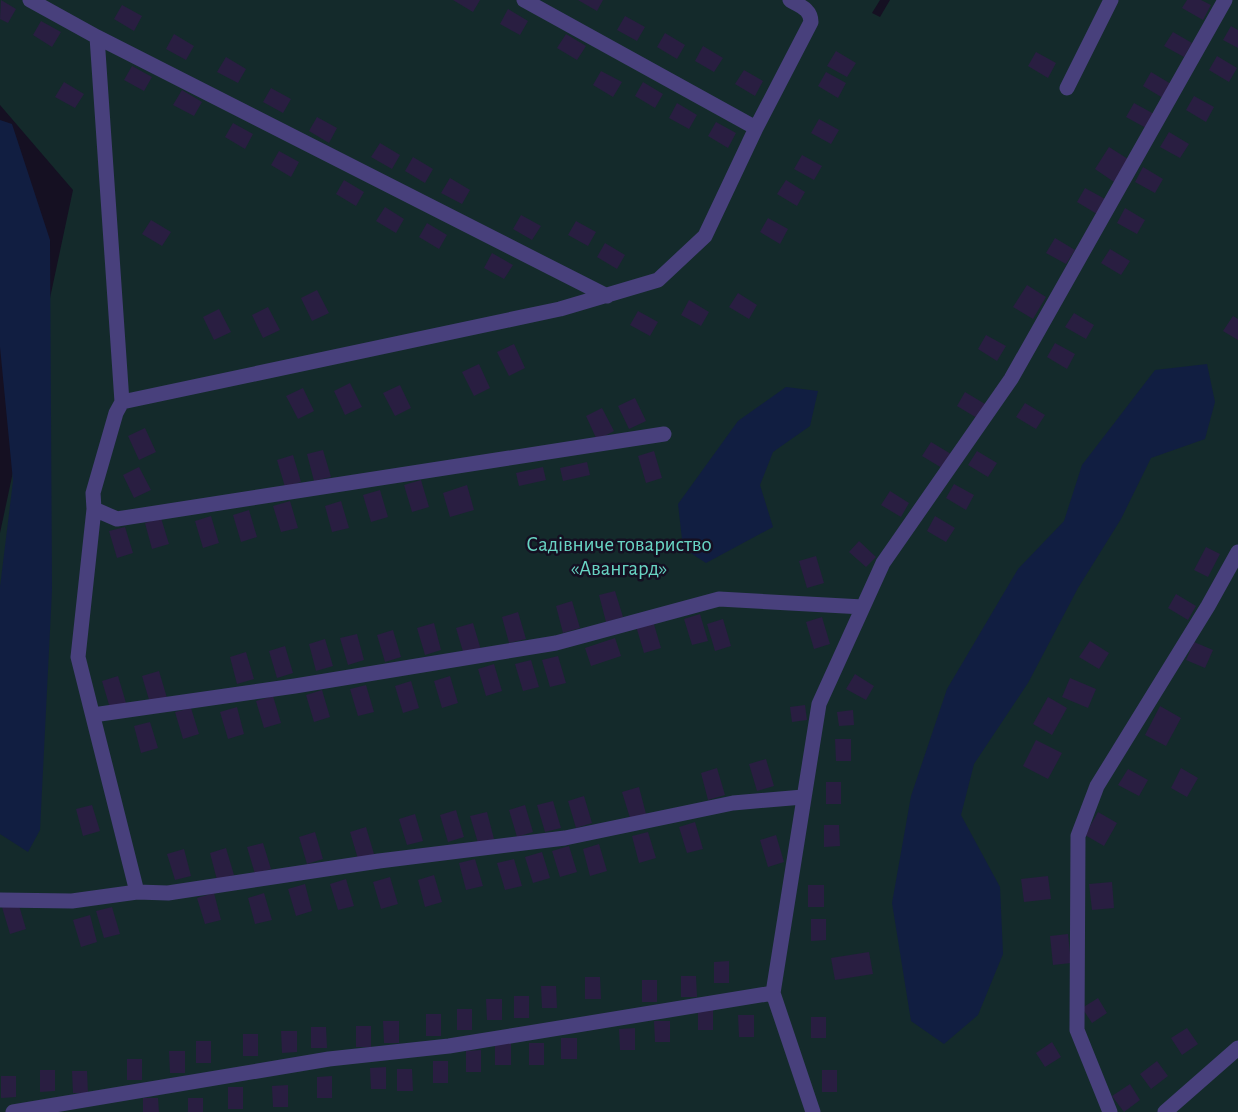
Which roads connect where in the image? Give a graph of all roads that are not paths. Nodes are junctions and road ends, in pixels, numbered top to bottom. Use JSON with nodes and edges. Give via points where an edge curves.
{"nodes":[{"id":1,"x":30,"y":0,"type":"edge"},
{"id":2,"x":524,"y":0,"type":"edge"},
{"id":3,"x":790,"y":0,"type":"edge"},
{"id":4,"x":1111,"y":0,"type":"edge"},
{"id":5,"x":1225,"y":0,"type":"edge"},
{"id":6,"x":98,"y":37,"type":"junction"},
{"id":7,"x":1067,"y":88,"type":"dead end"},
{"id":8,"x":756,"y":128,"type":"junction"},
{"id":9,"x":607,"y":296,"type":"junction"},
{"id":10,"x":122,"y":402,"type":"junction"},
{"id":11,"x":664,"y":434,"type":"dead end"},
{"id":12,"x":94,"y":509,"type":"junction"},
{"id":13,"x":1238,"y":552,"type":"edge"},
{"id":14,"x":863,"y":607,"type":"junction"},
{"id":15,"x":93,"y":715,"type":"junction"},
{"id":16,"x":803,"y":797,"type":"junction"},
{"id":17,"x":137,"y":892,"type":"junction"},
{"id":18,"x":0,"y":900,"type":"edge"},
{"id":19,"x":773,"y":993,"type":"junction"},
{"id":20,"x":1238,"y":1048,"type":"edge"},
{"id":21,"x":13,"y":1112,"type":"edge"},
{"id":22,"x":813,"y":1112,"type":"edge"},
{"id":23,"x":1110,"y":1112,"type":"edge"},
{"id":24,"x":1165,"y":1112,"type":"edge"}],
"edges":[{"from":1,"to":6,"type":"street"},
{"from":2,"to":8,"type":"street"},
{"from":3,"to":8,"type":"street","via":[[805,8],[811,22]]},
{"from":4,"to":7,"type":"street"},
{"from":5,"to":14,"type":"street","via":[[1011,380],[883,563]]},
{"from":6,"to":9,"type":"street"},
{"from":6,"to":10,"type":"street"},
{"from":8,"to":9,"type":"street","via":[[705,236],[658,279]]},
{"from":9,"to":10,"type":"street"},
{"from":10,"to":12,"type":"street","via":[[93,493]]},
{"from":11,"to":12,"type":"street","via":[[117,519]]},
{"from":12,"to":15,"type":"street","via":[[78,657]]},
{"from":13,"to":23,"type":"street","via":[[1097,786],[1078,836],[1077,1030]]},
{"from":14,"to":15,"type":"street","via":[[719,599],[556,643]]},
{"from":14,"to":16,"type":"street","via":[[819,704]]},
{"from":15,"to":17,"type":"street"},
{"from":16,"to":17,"type":"street","via":[[733,803],[565,838],[168,892]]},
{"from":16,"to":19,"type":"street"},
{"from":17,"to":18,"type":"street","via":[[72,901]]},
{"from":19,"to":21,"type":"street","via":[[449,1046],[329,1059]]},
{"from":19,"to":22,"type":"street"},
{"from":20,"to":24,"type":"street"}]}
